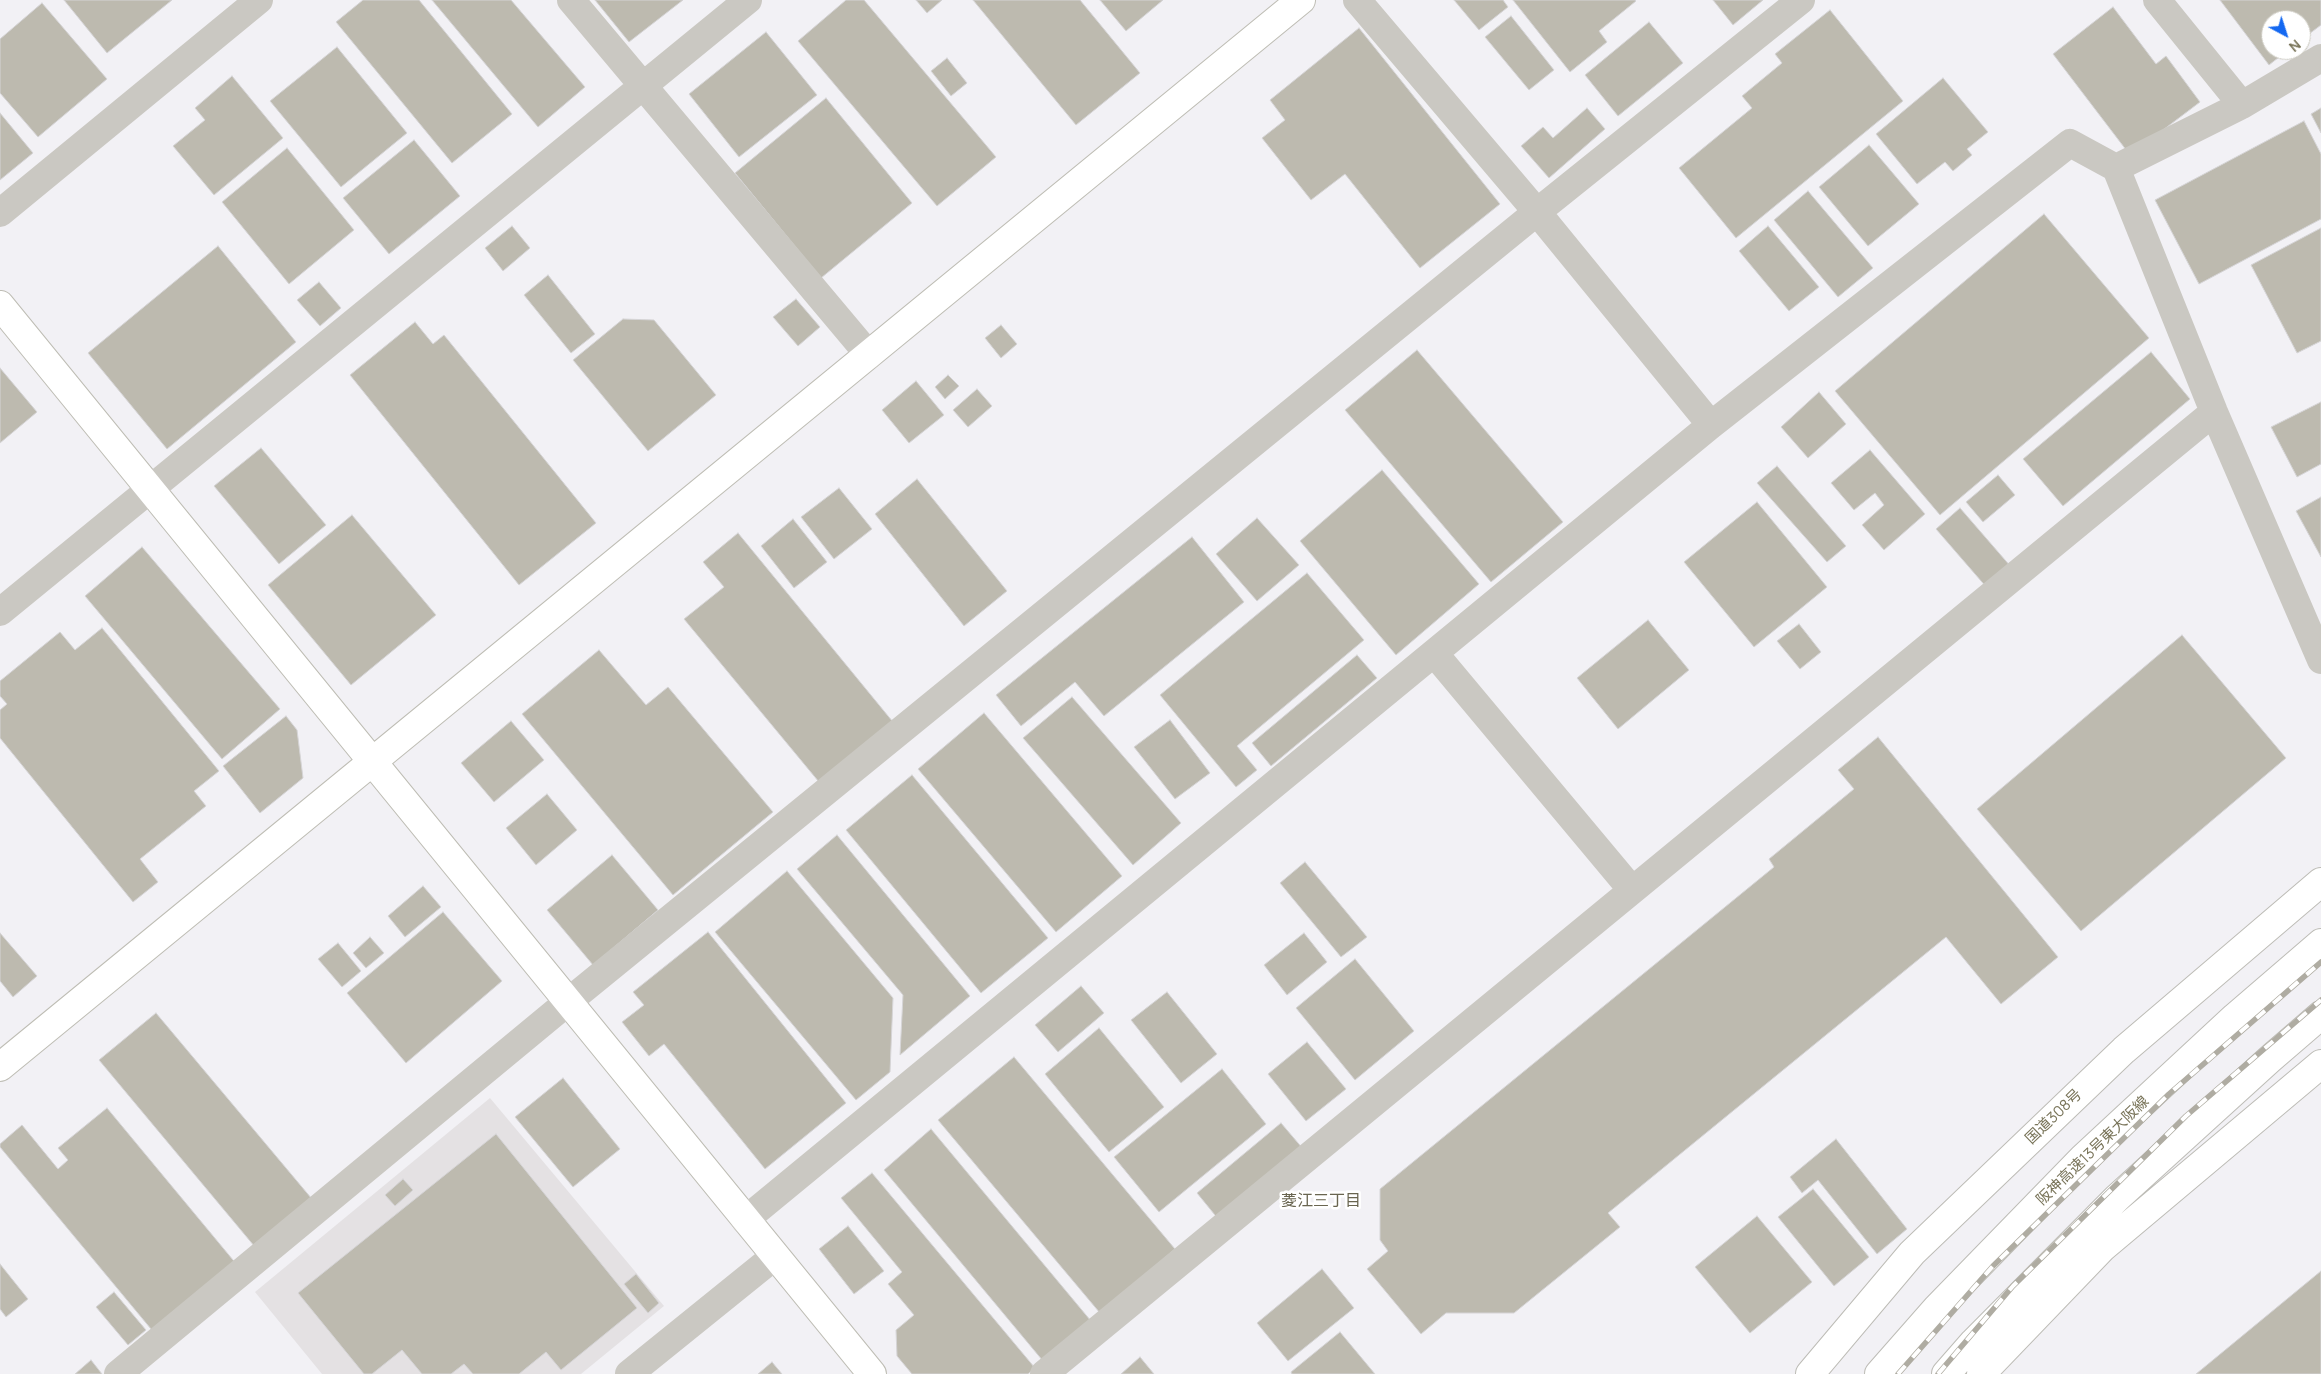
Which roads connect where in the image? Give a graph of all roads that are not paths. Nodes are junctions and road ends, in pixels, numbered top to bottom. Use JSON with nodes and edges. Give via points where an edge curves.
{"nodes":[{"id":1,"x":259,"y":0,"type":"edge"},
{"id":2,"x":571,"y":0,"type":"edge"},
{"id":3,"x":748,"y":0,"type":"edge"},
{"id":4,"x":1301,"y":0,"type":"edge"},
{"id":5,"x":1357,"y":0,"type":"edge"},
{"id":6,"x":1801,"y":0,"type":"edge"},
{"id":7,"x":2157,"y":0,"type":"edge"},
{"id":8,"x":2321,"y":58,"type":"edge"},
{"id":9,"x":643,"y":86,"type":"junction"},
{"id":10,"x":2242,"y":105,"type":"junction"},
{"id":11,"x":2116,"y":168,"type":"junction"},
{"id":12,"x":1537,"y":212,"type":"junction"},
{"id":13,"x":0,"y":214,"type":"edge"},
{"id":14,"x":0,"y":305,"type":"edge"},
{"id":15,"x":869,"y":355,"type":"junction"},
{"id":16,"x":2214,"y":412,"type":"junction"},
{"id":17,"x":1711,"y":425,"type":"junction"},
{"id":18,"x":150,"y":489,"type":"junction"},
{"id":19,"x":0,"y":612,"type":"edge"},
{"id":20,"x":1434,"y":653,"type":"junction"},
{"id":21,"x":2321,"y":660,"type":"edge"},
{"id":22,"x":372,"y":761,"type":"junction"},
{"id":23,"x":2321,"y":882,"type":"edge"},
{"id":24,"x":1632,"y":890,"type":"junction"},
{"id":25,"x":2321,"y":943,"type":"edge"},
{"id":26,"x":569,"y":1001,"type":"junction"},
{"id":27,"x":2321,"y":1015,"type":"edge"},
{"id":28,"x":2321,"y":1064,"type":"edge"},
{"id":29,"x":0,"y":1067,"type":"edge"},
{"id":30,"x":745,"y":1220,"type":"junction"},
{"id":31,"x":775,"y":1256,"type":"junction"},
{"id":32,"x":118,"y":1374,"type":"edge"},
{"id":33,"x":630,"y":1374,"type":"edge"},
{"id":34,"x":872,"y":1374,"type":"edge"},
{"id":35,"x":1044,"y":1374,"type":"edge"},
{"id":36,"x":1810,"y":1374,"type":"edge"},
{"id":37,"x":1879,"y":1374,"type":"edge"},
{"id":38,"x":1946,"y":1374,"type":"edge"},
{"id":39,"x":1981,"y":1374,"type":"edge"}],
"edges":[{"from":1,"to":13,"type":"street"},
{"from":2,"to":9,"type":"street"},
{"from":3,"to":9,"type":"street"},
{"from":4,"to":15,"type":"main road"},
{"from":5,"to":12,"type":"street"},
{"from":6,"to":12,"type":"street"},
{"from":7,"to":10,"type":"street"},
{"from":8,"to":10,"type":"street"},
{"from":9,"to":15,"type":"street"},
{"from":9,"to":18,"type":"street"},
{"from":10,"to":11,"type":"street"},
{"from":11,"to":16,"type":"street"},
{"from":11,"to":17,"type":"street","via":[[2070,143]]},
{"from":12,"to":17,"type":"street"},
{"from":12,"to":26,"type":"street"},
{"from":14,"to":18,"type":"main road"},
{"from":15,"to":22,"type":"main road"},
{"from":16,"to":21,"type":"street"},
{"from":16,"to":24,"type":"street"},
{"from":17,"to":20,"type":"street"},
{"from":18,"to":19,"type":"street"},
{"from":18,"to":22,"type":"main road"},
{"from":20,"to":24,"type":"street"},
{"from":20,"to":30,"type":"street"},
{"from":22,"to":26,"type":"main road"},
{"from":22,"to":29,"type":"main road"},
{"from":23,"to":36,"type":"main road","name":"国道308号","via":[[2124,1050],[1919,1246]]},
{"from":24,"to":35,"type":"street"},
{"from":25,"to":37,"type":"main road","name":"阪神高速13号東大阪線","via":[[2236,1016],[2082,1158],[1937,1308]]},
{"from":26,"to":30,"type":"main road"},
{"from":26,"to":32,"type":"street"},
{"from":27,"to":38,"type":"main road","via":[[2117,1198]]},
{"from":28,"to":39,"type":"main road","via":[[2102,1248]]},
{"from":30,"to":31,"type":"main road"},
{"from":31,"to":33,"type":"street"},
{"from":31,"to":34,"type":"main road"}]}
